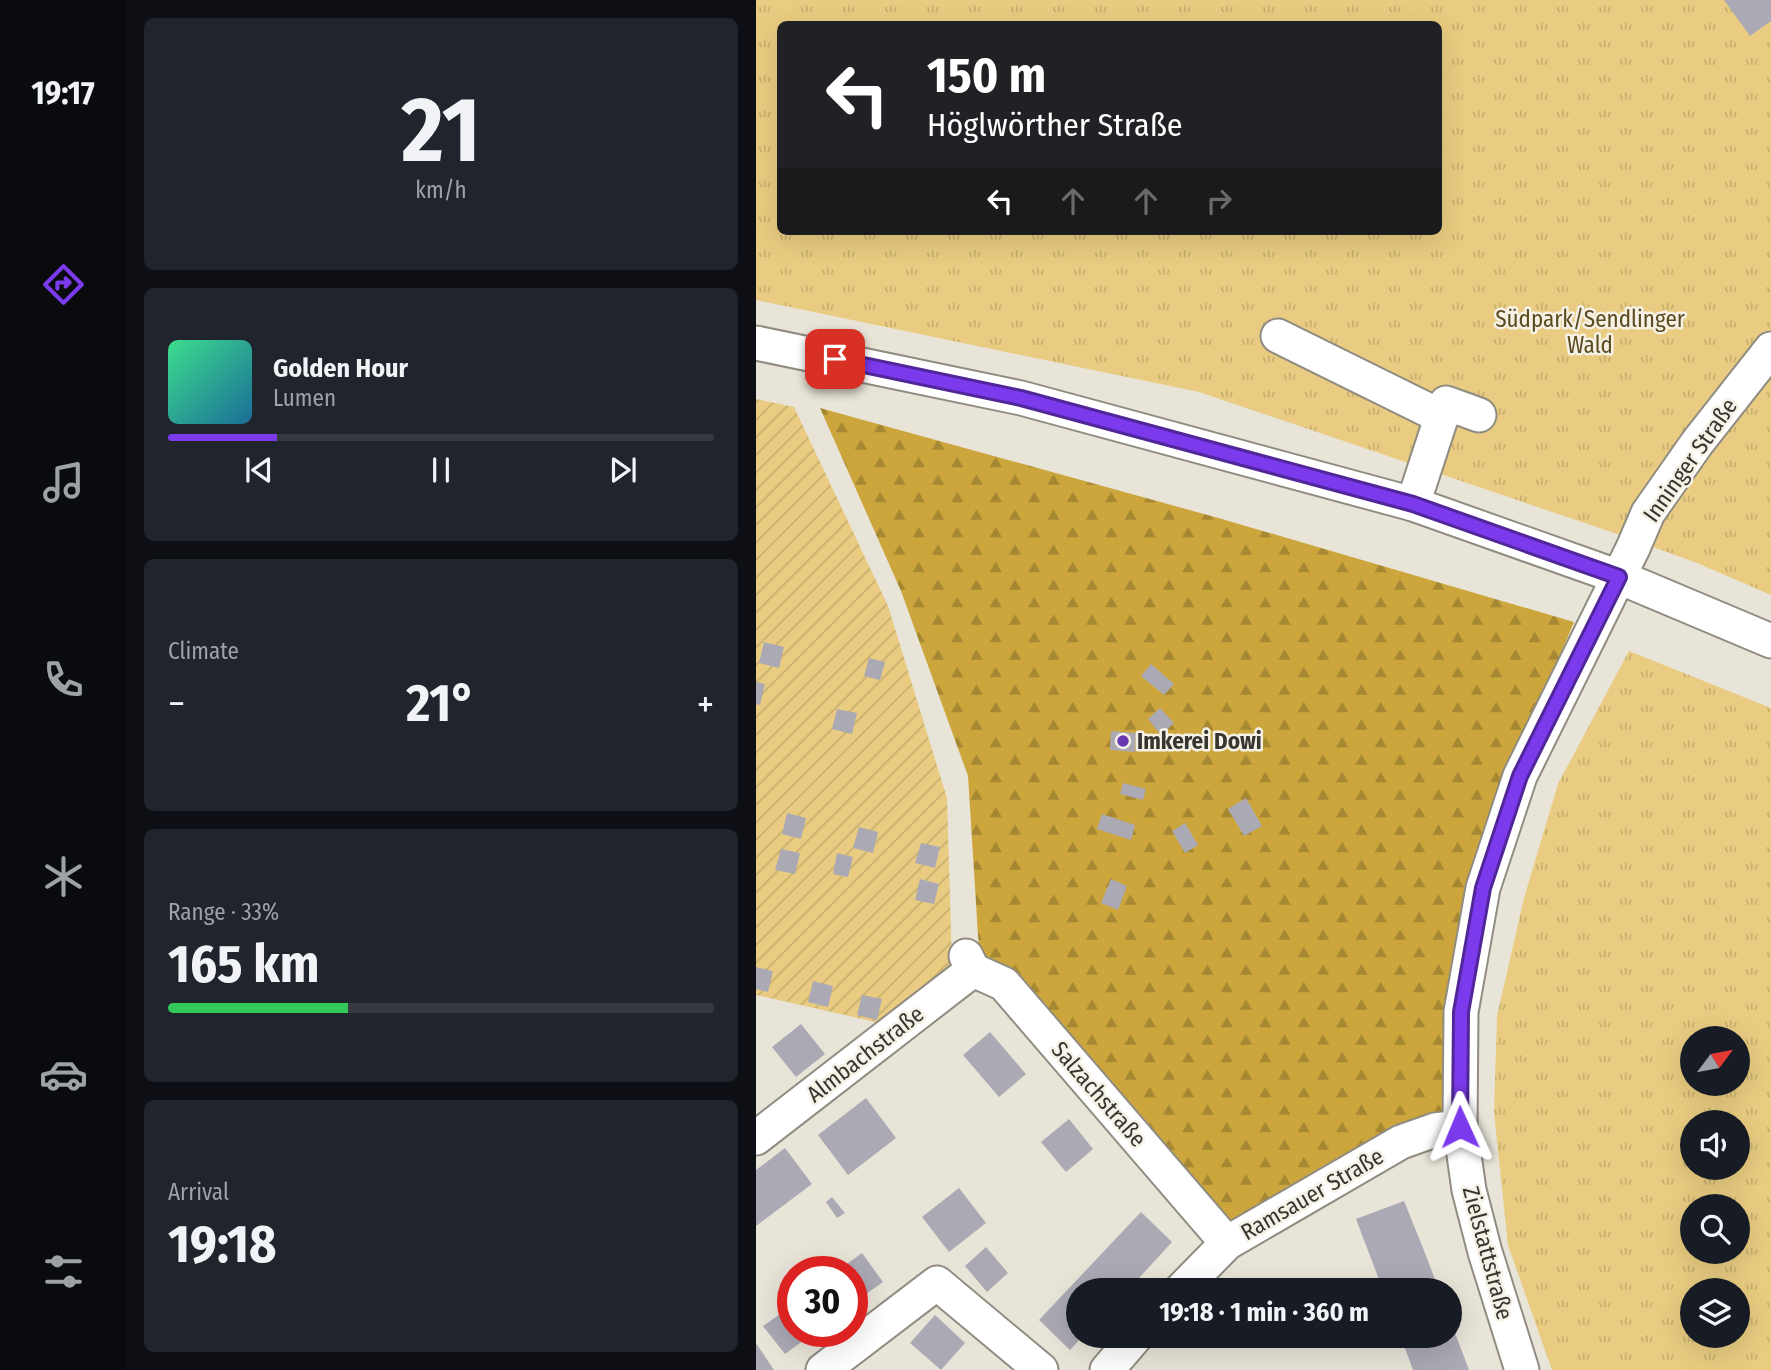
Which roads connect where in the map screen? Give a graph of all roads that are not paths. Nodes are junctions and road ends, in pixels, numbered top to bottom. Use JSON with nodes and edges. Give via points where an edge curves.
{"nodes":[{"id":1,"x":1278,"y":336,"type":"dead end"},
{"id":2,"x":756,"y":342,"type":"edge"},
{"id":3,"x":1771,"y":349,"type":"edge"},
{"id":4,"x":1479,"y":415,"type":"dead end"},
{"id":5,"x":1441,"y":416,"type":"junction"},
{"id":6,"x":1413,"y":504,"type":"junction"},
{"id":7,"x":1619,"y":577,"type":"junction"},
{"id":8,"x":1771,"y":641,"type":"edge"},
{"id":9,"x":970,"y":963,"type":"joint"},
{"id":10,"x":1460,"y":1127,"type":"junction"},
{"id":11,"x":756,"y":1138,"type":"edge"},
{"id":12,"x":1227,"y":1243,"type":"junction"},
{"id":13,"x":1193,"y":1278,"type":"edge"},
{"id":14,"x":1126,"y":1348,"type":"edge"},
{"id":15,"x":824,"y":1370,"type":"edge"},
{"id":16,"x":1041,"y":1370,"type":"edge"},
{"id":17,"x":1107,"y":1370,"type":"edge"},
{"id":18,"x":1522,"y":1370,"type":"edge"}],
"edges":[{"from":1,"to":5,"type":"street"},
{"from":2,"to":6,"type":"street","via":[[1021,398]]},
{"from":3,"to":7,"type":"street","name":"Inninger Straße","via":[[1648,513]]},
{"from":4,"to":5,"type":"street","via":[[1446,402]]},
{"from":5,"to":6,"type":"street"},
{"from":6,"to":7,"type":"street"},
{"from":7,"to":8,"type":"street"},
{"from":7,"to":10,"type":"street","name":"Zielstattstraße","via":[[1520,776],[1483,888],[1461,1012]]},
{"from":9,"to":11,"type":"street","name":"Almbachstraße"},
{"from":9,"to":12,"type":"street","name":"Salzachstraße","via":[[1004,984]]},
{"from":10,"to":12,"type":"street","name":"Ramsauer Straße","via":[[1401,1142]]},
{"from":10,"to":18,"type":"street","name":"Zielstattstraße","via":[[1469,1190]]},
{"from":12,"to":13,"type":"street","name":"Ramsauer Straße"},
{"from":14,"to":17,"type":"street"},
{"from":15,"to":16,"type":"street","via":[[937,1283]]}]}
